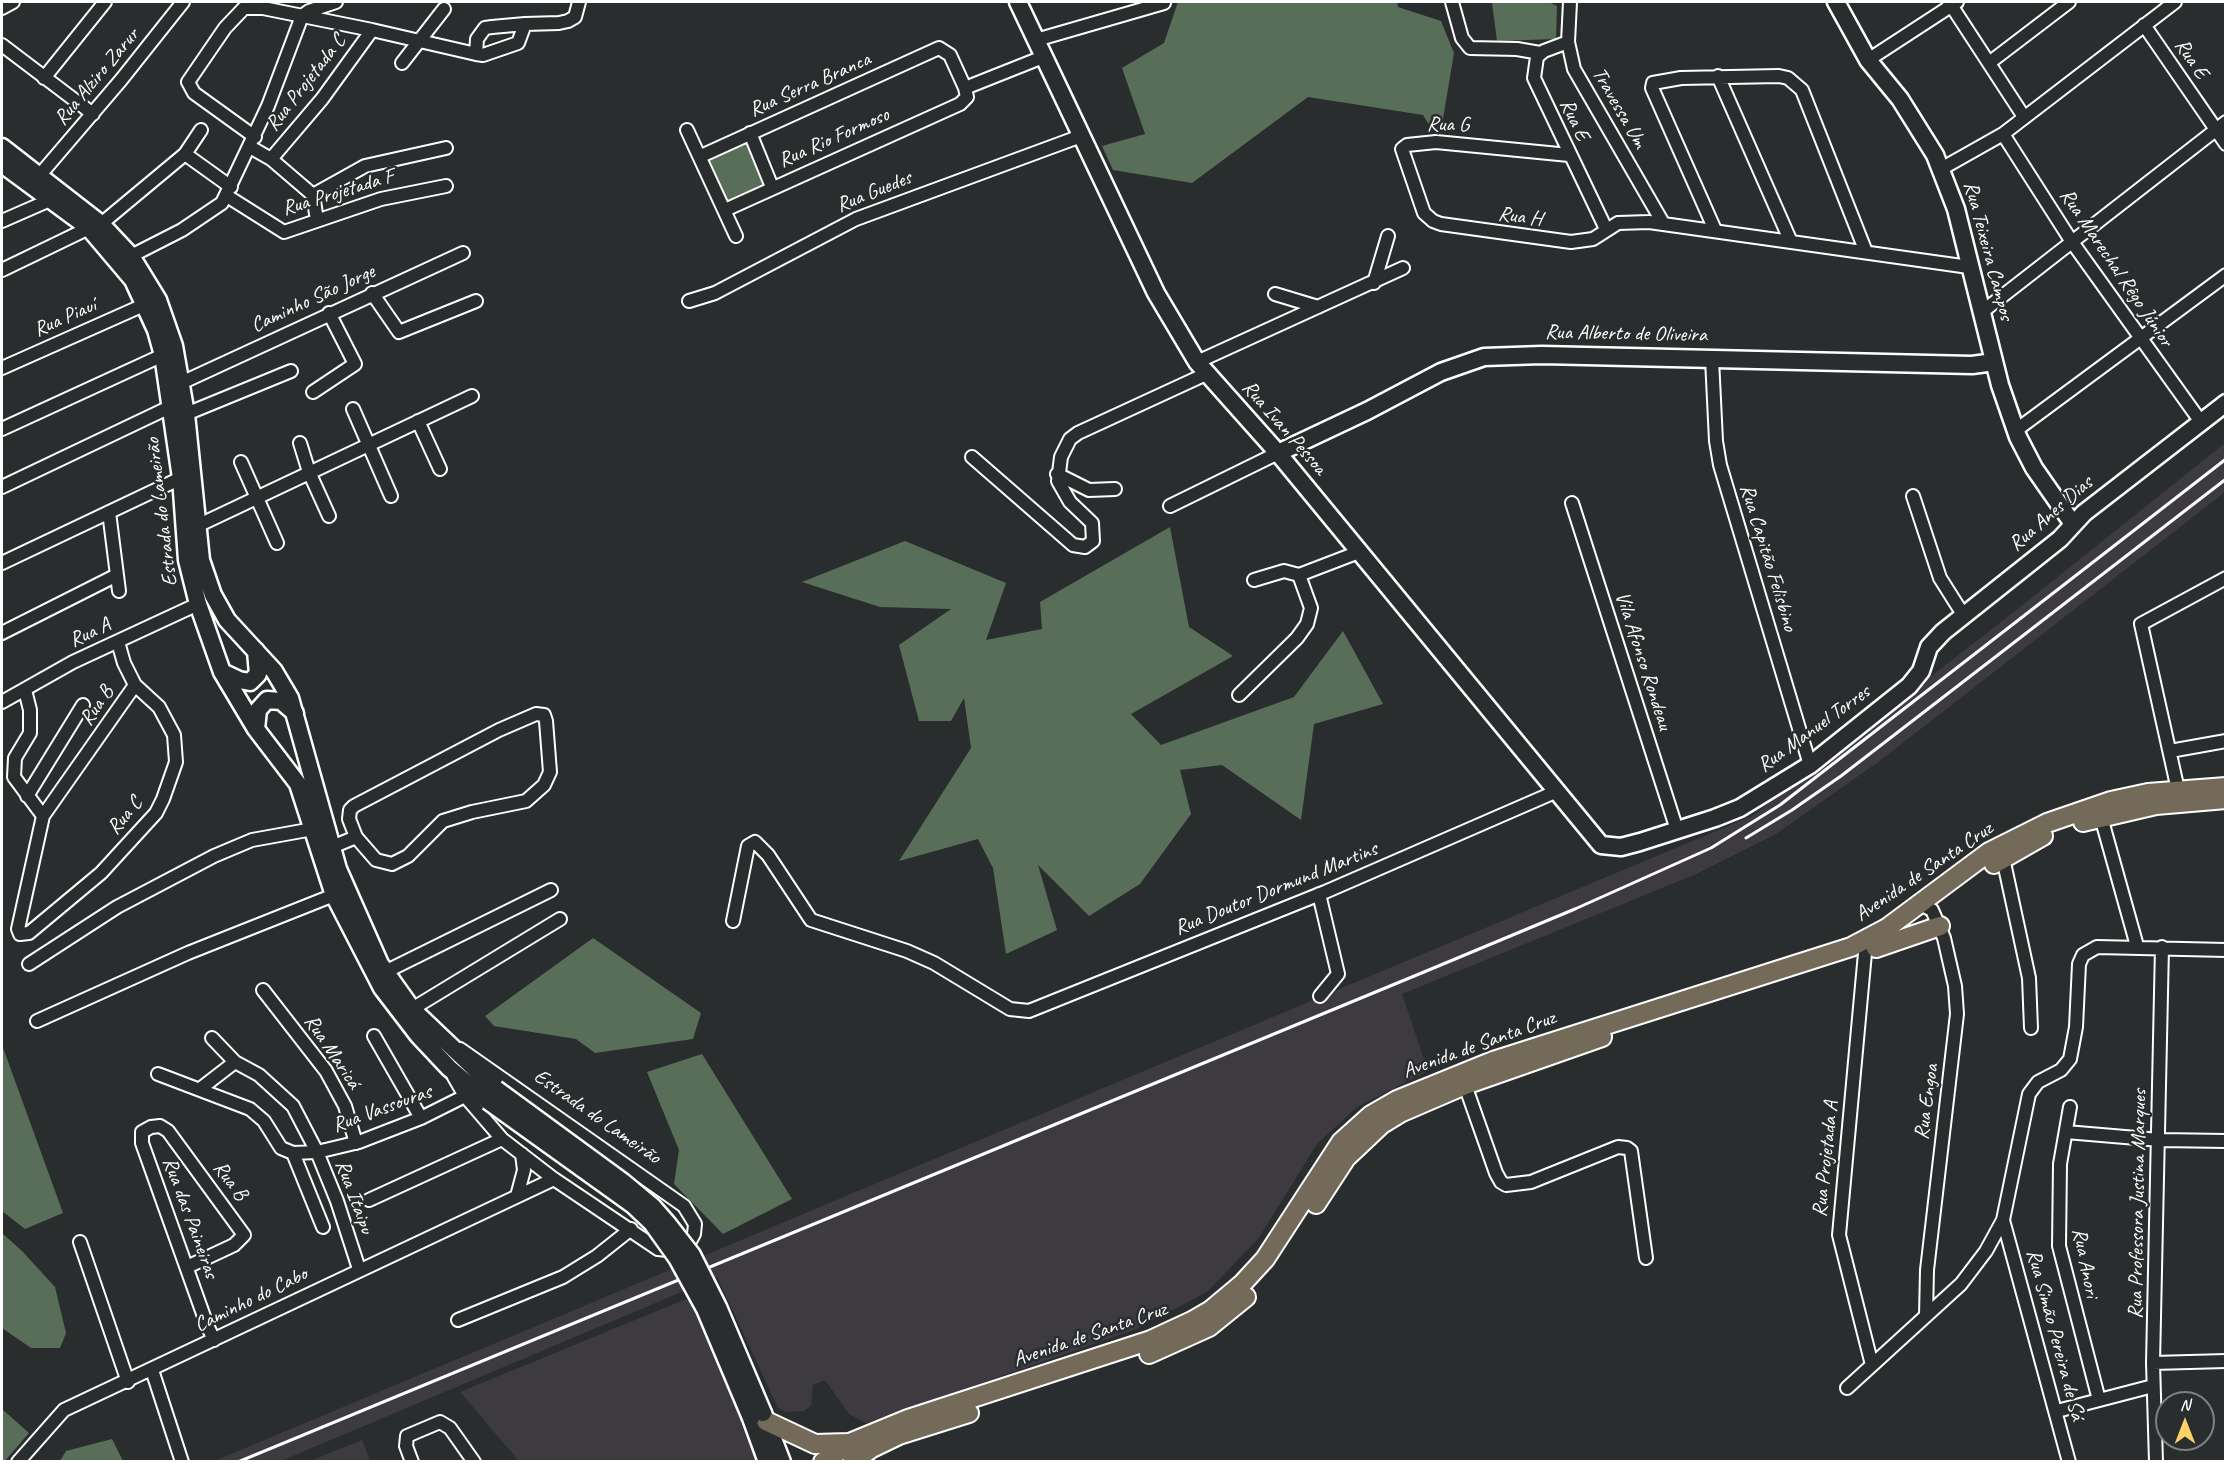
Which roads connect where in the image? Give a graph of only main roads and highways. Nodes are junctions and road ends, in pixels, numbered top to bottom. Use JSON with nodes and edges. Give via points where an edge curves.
{"nodes":[{"id":1,"x":2226,"y":787,"type":"edge"},
{"id":2,"x":2226,"y":799,"type":"edge"},
{"id":3,"x":1931,"y":914,"type":"junction"},
{"id":4,"x":760,"y":1418,"type":"road end"},
{"id":5,"x":852,"y":1442,"type":"junction"},
{"id":6,"x":822,"y":1461,"type":"edge"},
{"id":7,"x":852,"y":1461,"type":"edge"}],
"edges":[{"from":1,"to":3,"type":"main road","name":"Avenida de Santa Cruz","via":[[2178,789],[2111,801],[2047,823],[1989,852]]},
{"from":2,"to":3,"type":"main road","name":"Avenida de Santa Cruz","via":[[2156,805],[2046,834],[2003,858]]},
{"from":3,"to":5,"type":"main road","name":"Avenida de Santa Cruz","via":[[1851,947],[1493,1061],[1397,1100],[1371,1115],[1341,1142],[1265,1259],[1229,1296],[1202,1316],[1150,1340],[908,1419]]},
{"from":3,"to":7,"type":"main road","name":"Avenida de Santa Cruz","via":[[1870,951],[1633,1026],[1465,1085],[1400,1113],[1361,1142],[1334,1175],[1282,1258],[1253,1291],[1209,1327],[1153,1352],[899,1435]]},
{"from":4,"to":5,"type":"main road","via":[[814,1444]]},
{"from":5,"to":6,"type":"main road","name":"Avenida de Santa Cruz"}]}
